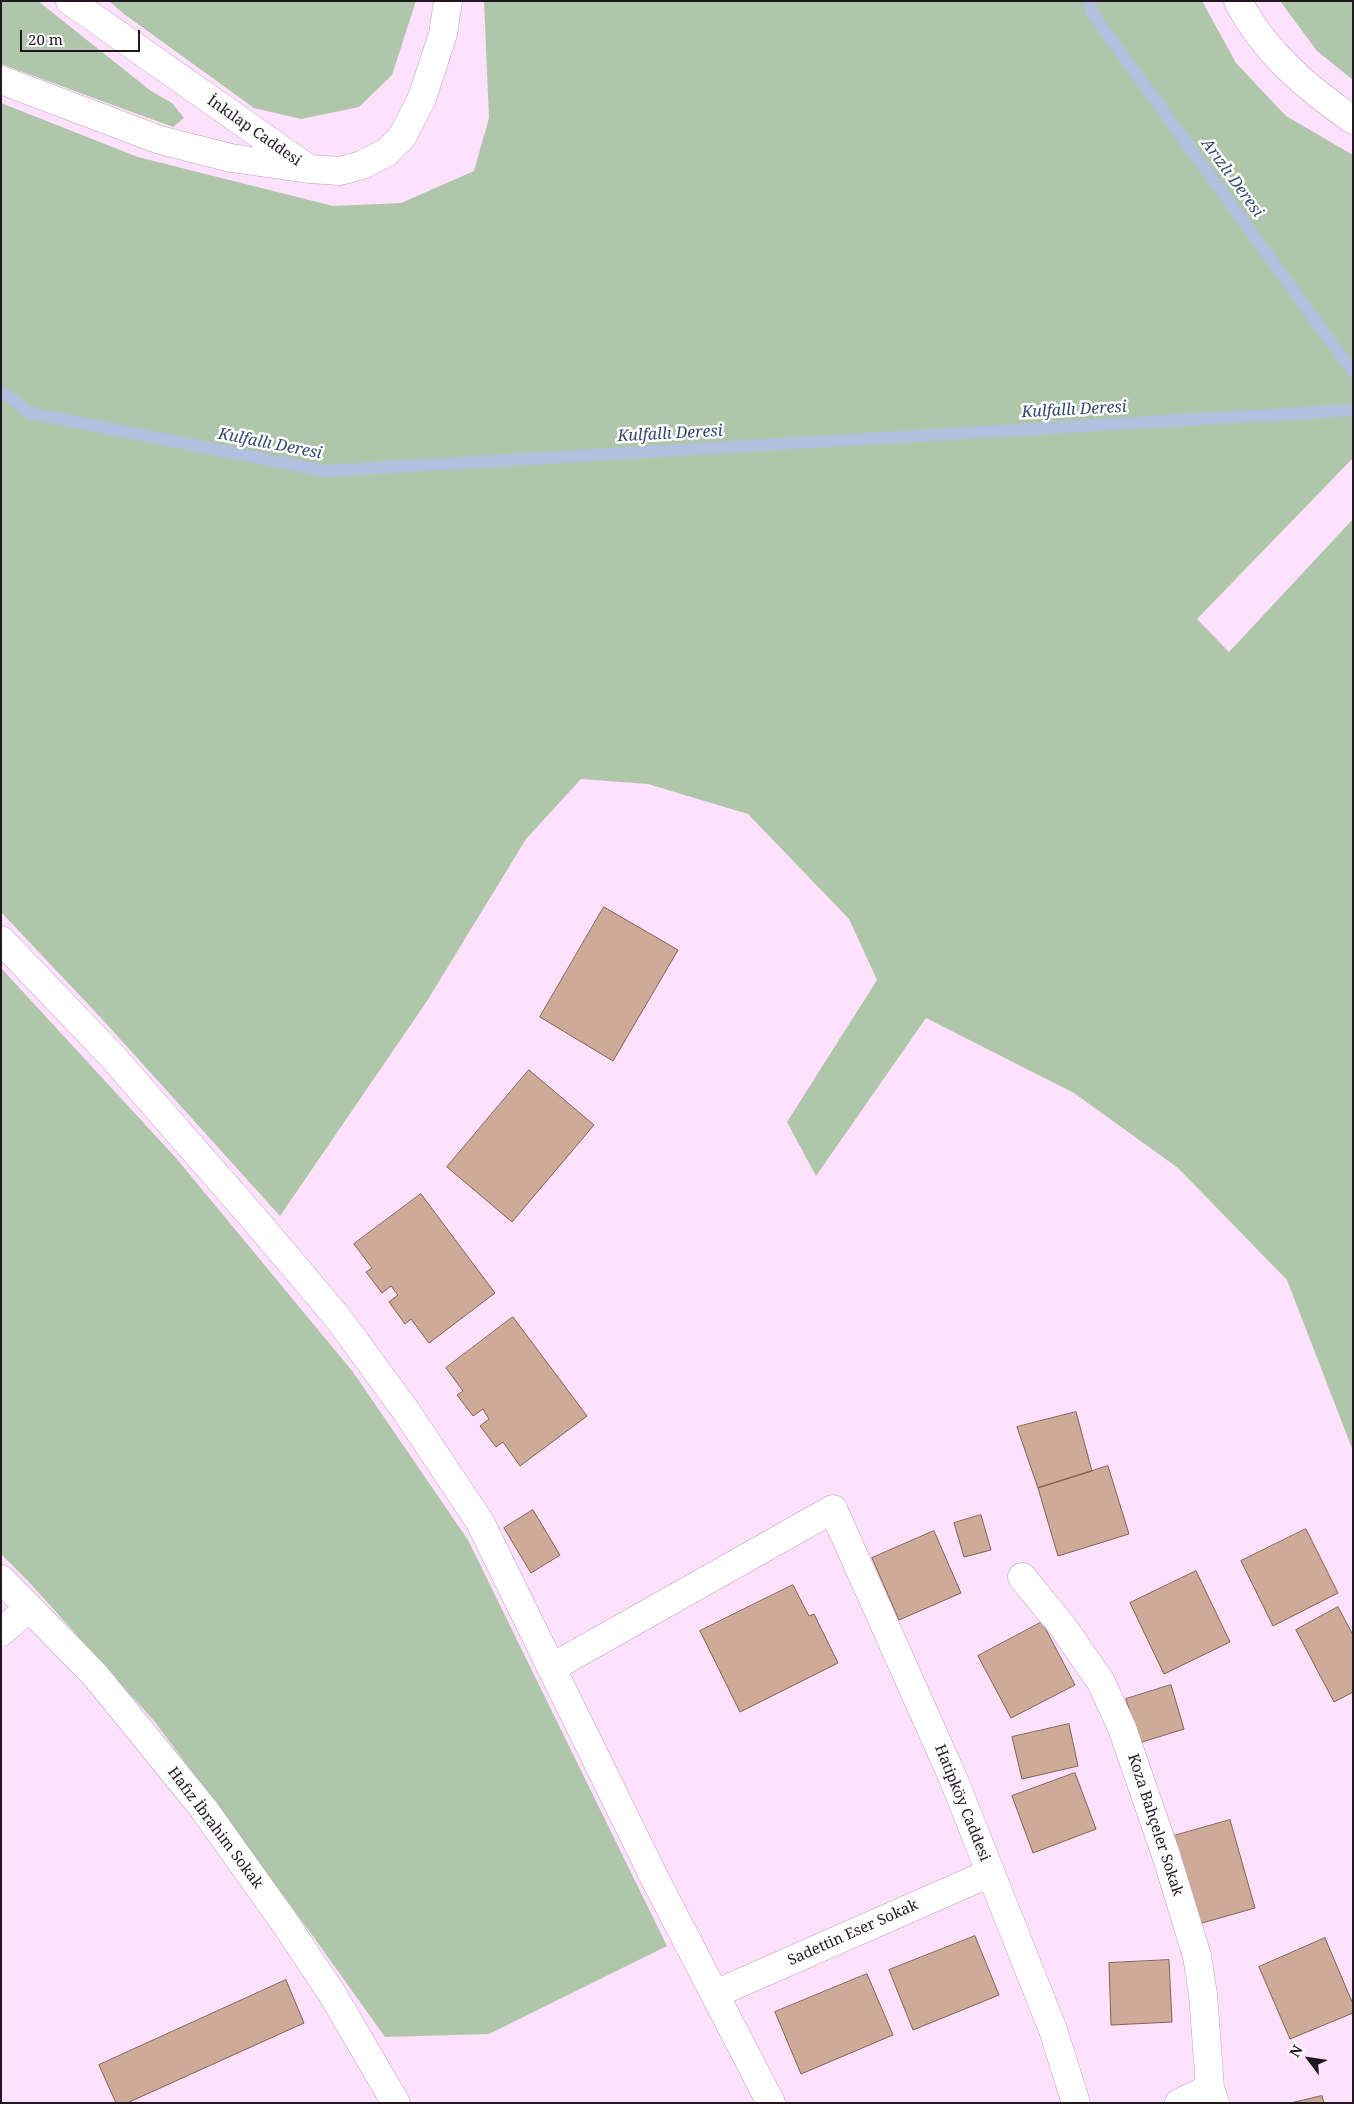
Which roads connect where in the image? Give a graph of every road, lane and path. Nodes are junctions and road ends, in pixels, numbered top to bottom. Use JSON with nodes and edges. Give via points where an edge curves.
{"nodes":[{"id":1,"x":70,"y":1,"type":"edge"},
{"id":2,"x":448,"y":1,"type":"edge"},
{"id":3,"x":1238,"y":1,"type":"edge"},
{"id":4,"x":1,"y":80,"type":"edge"},
{"id":5,"x":1353,"y":120,"type":"edge"},
{"id":6,"x":308,"y":169,"type":"junction"},
{"id":7,"x":1,"y":940,"type":"edge"},
{"id":8,"x":1022,"y":1577,"type":"dead end"},
{"id":9,"x":1,"y":1579,"type":"edge"},
{"id":10,"x":29,"y":1608,"type":"junction"},
{"id":11,"x":1,"y":1632,"type":"edge"},
{"id":12,"x":551,"y":1668,"type":"junction"},
{"id":13,"x":990,"y":1873,"type":"junction"},
{"id":14,"x":715,"y":1994,"type":"junction"},
{"id":15,"x":1212,"y":2095,"type":"edge"},
{"id":16,"x":396,"y":2103,"type":"edge"},
{"id":17,"x":771,"y":2103,"type":"edge"},
{"id":18,"x":1076,"y":2103,"type":"edge"},
{"id":19,"x":1179,"y":2103,"type":"edge"}],
"edges":[{"from":1,"to":6,"type":"street","name":"İnkılap Caddesi"},
{"from":2,"to":6,"type":"street","name":"İnkılap Caddesi","via":[[443,34],[422,98],[402,137],[387,152],[362,166],[340,171]]},
{"from":3,"to":5,"type":"street","via":[[1246,18],[1272,52],[1315,94]]},
{"from":4,"to":6,"type":"street","via":[[160,140],[230,158]]},
{"from":7,"to":12,"type":"street","via":[[112,1056],[338,1318],[406,1410],[480,1522]]},
{"from":8,"to":15,"type":"street","name":"Koza Bahçeler Sokak","via":[[1064,1627],[1101,1682],[1122,1728],[1197,1956]]},
{"from":9,"to":10,"type":"street","name":"Hafız İbrahim Sokak"},
{"from":10,"to":11,"type":"street"},
{"from":10,"to":16,"type":"street","name":"Hafız İbrahim Sokak","via":[[95,1675],[203,1808],[331,1992]]},
{"from":12,"to":13,"type":"street","name":"Hatipköy Caddesi","via":[[833,1509],[952,1778]]},
{"from":12,"to":14,"type":"street"},
{"from":13,"to":14,"type":"street","name":"Sadettin Eser Sokak"},
{"from":13,"to":18,"type":"street","name":"Hatipköy Caddesi","via":[[1053,2030]]},
{"from":14,"to":17,"type":"street"},
{"from":15,"to":19,"type":"street"}]}
